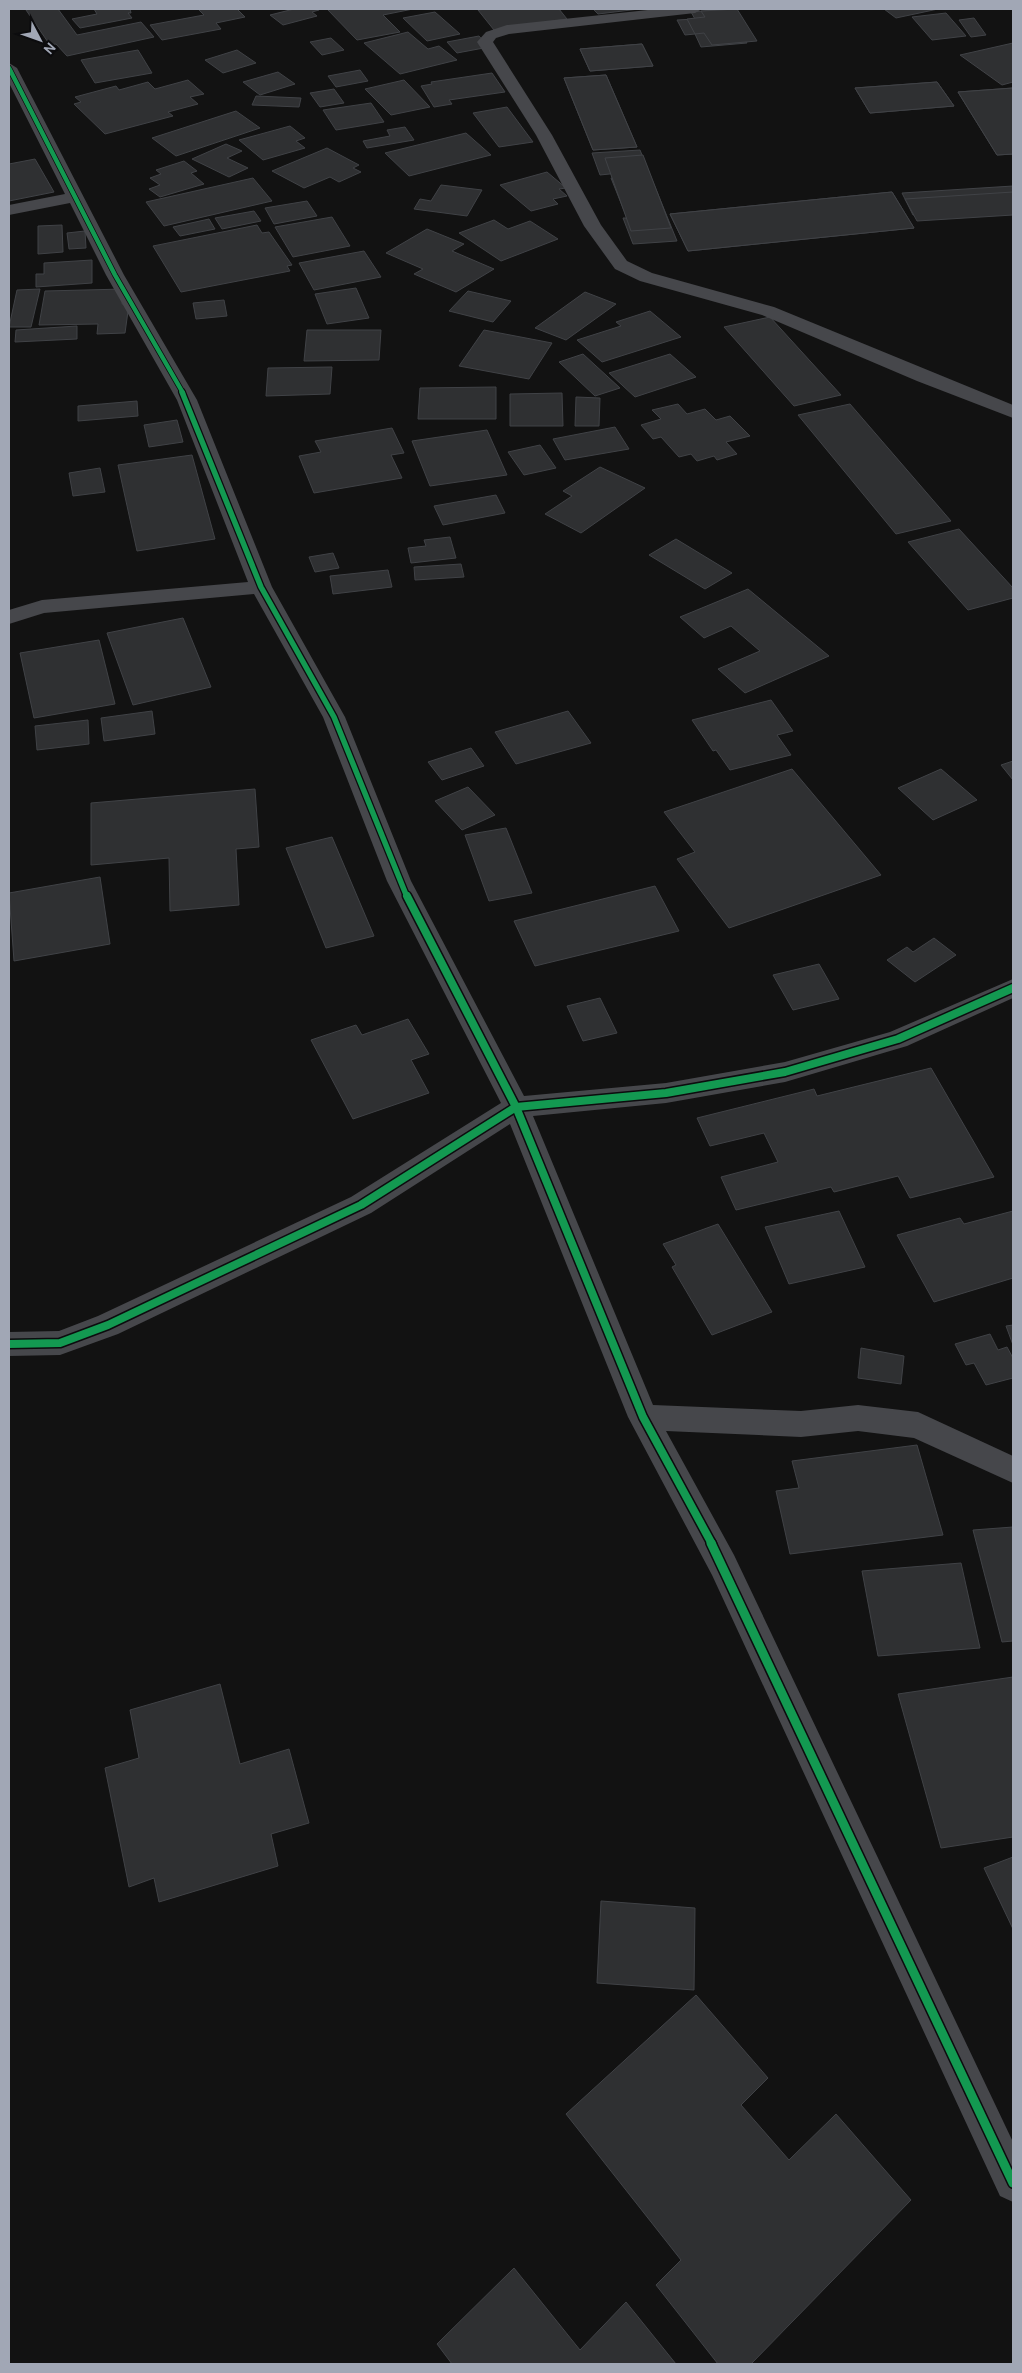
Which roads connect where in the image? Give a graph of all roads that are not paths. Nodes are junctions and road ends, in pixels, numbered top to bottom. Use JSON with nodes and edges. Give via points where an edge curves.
{"nodes":[{"id":1,"x":695,"y":9,"type":"edge"},
{"id":2,"x":9,"y":68,"type":"edge"},
{"id":3,"x":17,"y":99,"type":"edge"},
{"id":4,"x":76,"y":197,"type":"junction"},
{"id":5,"x":9,"y":210,"type":"edge"},
{"id":6,"x":1013,"y":412,"type":"edge"},
{"id":7,"x":261,"y":587,"type":"junction"},
{"id":8,"x":9,"y":617,"type":"edge"},
{"id":9,"x":1013,"y":988,"type":"edge"},
{"id":10,"x":516,"y":1107,"type":"junction"},
{"id":11,"x":9,"y":1344,"type":"edge"},
{"id":12,"x":643,"y":1417,"type":"junction"},
{"id":13,"x":1013,"y":1470,"type":"edge"},
{"id":14,"x":1013,"y":2183,"type":"edge"}],
"edges":[{"from":1,"to":6,"type":"street","via":[[507,30],[491,35],[485,42],[544,135],[593,226],[621,265],[646,277],[768,311]]},
{"from":2,"to":3,"type":"street"},
{"from":3,"to":4,"type":"street"},
{"from":4,"to":5,"type":"street"},
{"from":4,"to":7,"type":"street","via":[[115,275],[187,400]]},
{"from":7,"to":8,"type":"street","via":[[42,607]]},
{"from":7,"to":10,"type":"street","via":[[334,717],[399,881]]},
{"from":9,"to":10,"type":"street","via":[[898,1039],[785,1072],[666,1094]]},
{"from":10,"to":11,"type":"street","via":[[361,1205],[108,1325],[60,1343]]},
{"from":10,"to":12,"type":"street"},
{"from":12,"to":13,"type":"street","via":[[801,1424],[858,1418],[918,1425]]},
{"from":12,"to":14,"type":"street","via":[[723,1565]]}]}
